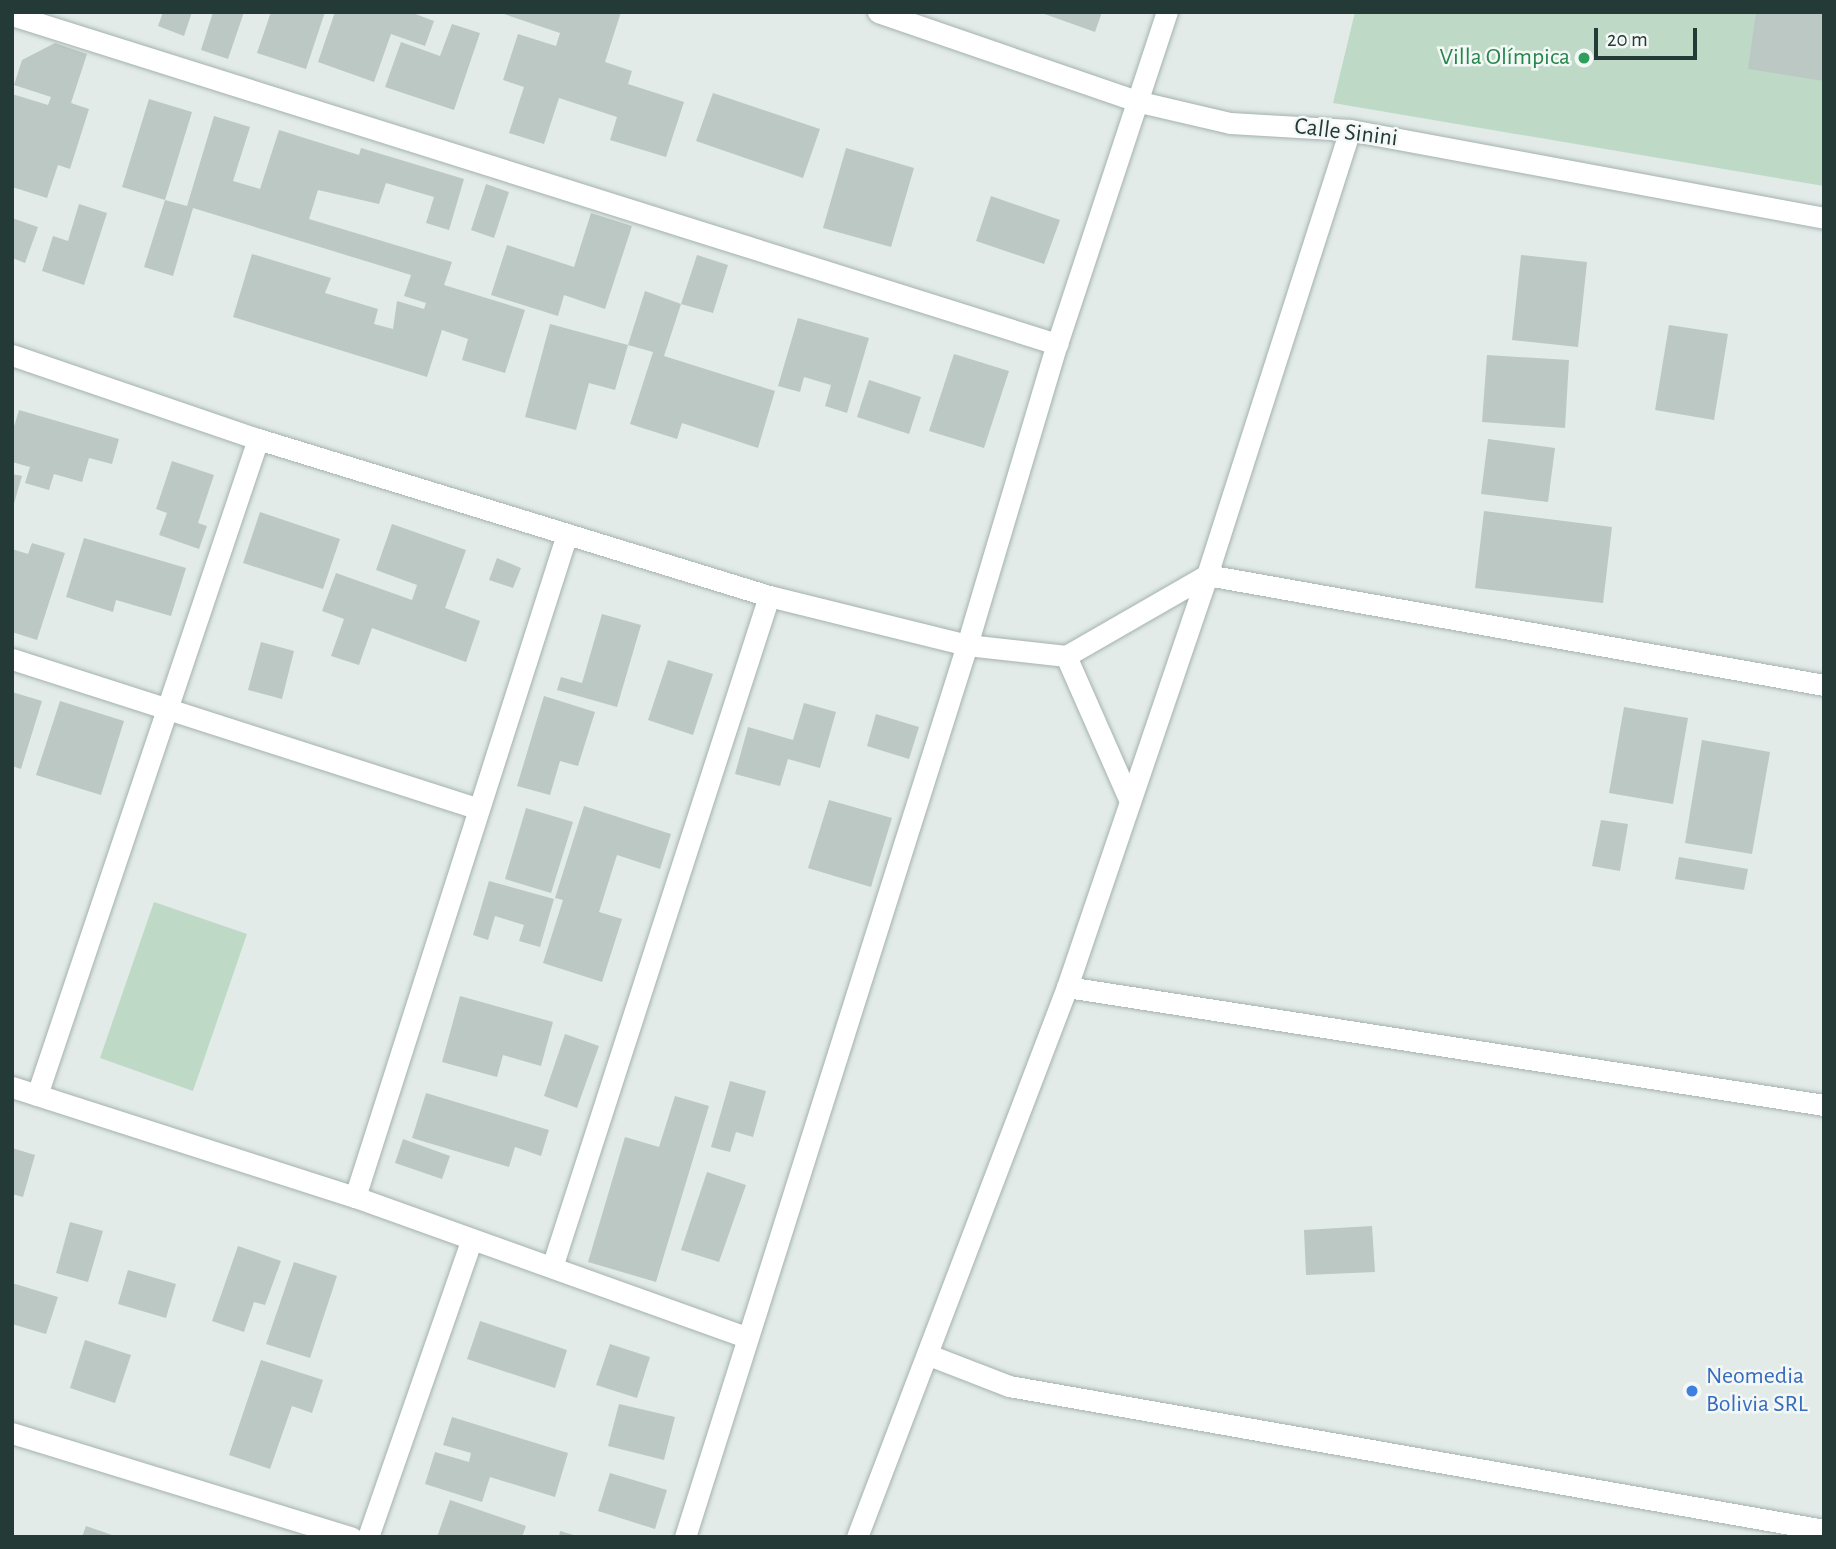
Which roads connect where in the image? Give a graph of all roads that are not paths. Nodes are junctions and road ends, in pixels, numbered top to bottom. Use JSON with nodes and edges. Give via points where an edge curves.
{"nodes":[{"id":1,"x":1167,"y":12,"type":"edge"},
{"id":2,"x":891,"y":14,"type":"edge"},
{"id":3,"x":12,"y":15,"type":"edge"},
{"id":4,"x":1140,"y":102,"type":"junction"},
{"id":5,"x":1350,"y":130,"type":"junction"},
{"id":6,"x":1824,"y":218,"type":"edge"},
{"id":7,"x":1057,"y":344,"type":"junction"},
{"id":8,"x":12,"y":355,"type":"edge"},
{"id":9,"x":258,"y":439,"type":"junction"},
{"id":10,"x":567,"y":534,"type":"junction"},
{"id":11,"x":1207,"y":575,"type":"junction"},
{"id":12,"x":769,"y":596,"type":"junction"},
{"id":13,"x":967,"y":645,"type":"junction"},
{"id":14,"x":1066,"y":656,"type":"junction"},
{"id":15,"x":12,"y":659,"type":"edge"},
{"id":16,"x":1824,"y":685,"type":"edge"},
{"id":17,"x":165,"y":710,"type":"junction"},
{"id":18,"x":1130,"y":801,"type":"junction"},
{"id":19,"x":479,"y":809,"type":"junction"},
{"id":20,"x":1068,"y":987,"type":"junction"},
{"id":21,"x":12,"y":1087,"type":"edge"},
{"id":22,"x":37,"y":1095,"type":"junction"},
{"id":23,"x":1824,"y":1105,"type":"edge"},
{"id":24,"x":355,"y":1197,"type":"junction"},
{"id":25,"x":471,"y":1242,"type":"junction"},
{"id":26,"x":552,"y":1267,"type":"junction"},
{"id":27,"x":747,"y":1337,"type":"junction"},
{"id":28,"x":929,"y":1355,"type":"junction"},
{"id":29,"x":12,"y":1433,"type":"edge"},
{"id":30,"x":1824,"y":1530,"type":"edge"},
{"id":31,"x":351,"y":1537,"type":"edge"},
{"id":32,"x":368,"y":1537,"type":"edge"},
{"id":33,"x":685,"y":1537,"type":"edge"},
{"id":34,"x":857,"y":1537,"type":"edge"}],
"edges":[{"from":1,"to":4,"type":"street"},
{"from":2,"to":4,"type":"street","name":"Calle Sinini"},
{"from":3,"to":7,"type":"street"},
{"from":4,"to":5,"type":"street","name":"Calle Sinini","via":[[1230,122]]},
{"from":4,"to":7,"type":"street"},
{"from":5,"to":6,"type":"street","name":"Calle Sinini"},
{"from":5,"to":11,"type":"street"},
{"from":7,"to":13,"type":"street"},
{"from":8,"to":9,"type":"street"},
{"from":9,"to":10,"type":"street"},
{"from":9,"to":17,"type":"street"},
{"from":10,"to":12,"type":"street"},
{"from":10,"to":19,"type":"street"},
{"from":11,"to":14,"type":"street"},
{"from":11,"to":16,"type":"street"},
{"from":11,"to":18,"type":"street"},
{"from":12,"to":13,"type":"street"},
{"from":12,"to":26,"type":"street"},
{"from":13,"to":14,"type":"street"},
{"from":13,"to":27,"type":"street"},
{"from":14,"to":18,"type":"street"},
{"from":15,"to":17,"type":"street"},
{"from":17,"to":19,"type":"street"},
{"from":17,"to":22,"type":"street"},
{"from":18,"to":20,"type":"street"},
{"from":19,"to":24,"type":"street"},
{"from":20,"to":23,"type":"street"},
{"from":20,"to":28,"type":"street"},
{"from":21,"to":22,"type":"street"},
{"from":22,"to":24,"type":"street"},
{"from":24,"to":25,"type":"street"},
{"from":25,"to":26,"type":"street"},
{"from":25,"to":32,"type":"street"},
{"from":26,"to":27,"type":"street"},
{"from":27,"to":33,"type":"street"},
{"from":28,"to":30,"type":"street","via":[[1009,1386]]},
{"from":28,"to":34,"type":"street"},
{"from":29,"to":31,"type":"street"}]}
